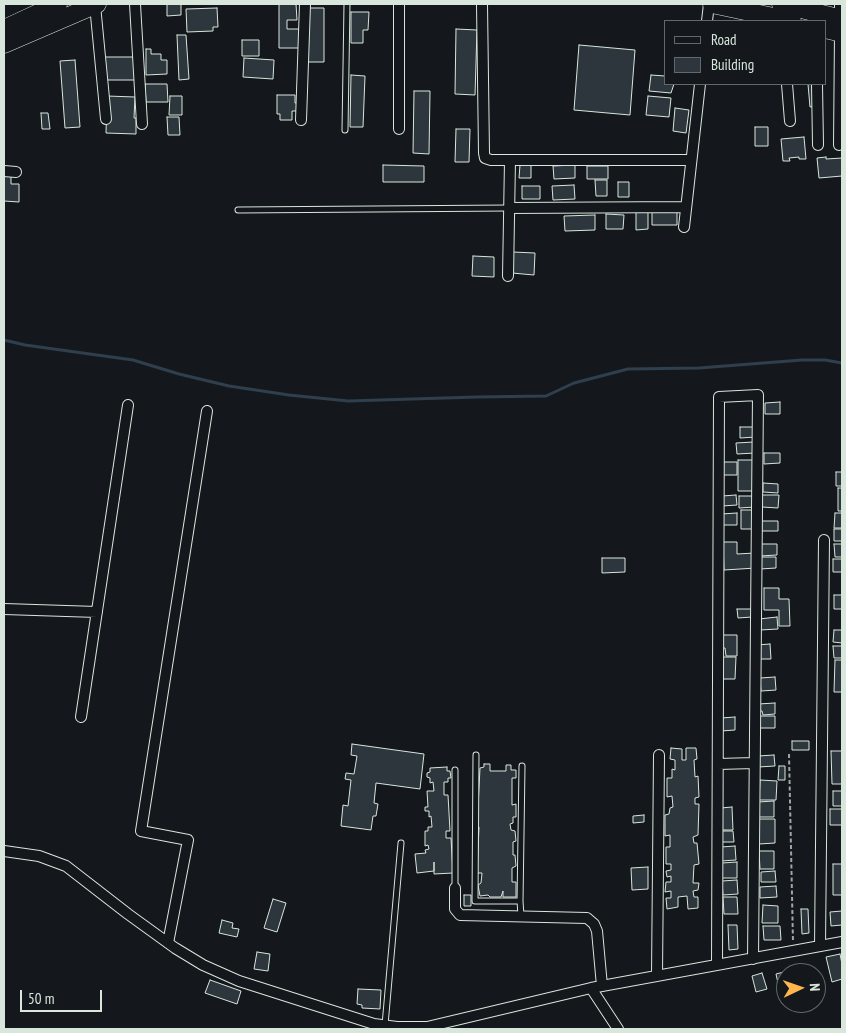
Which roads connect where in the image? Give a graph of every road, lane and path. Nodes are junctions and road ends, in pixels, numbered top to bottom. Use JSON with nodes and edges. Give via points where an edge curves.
{"nodes":[{"id":1,"x":58,"y":4,"type":"edge"},
{"id":2,"x":96,"y":4,"type":"edge"},
{"id":3,"x":135,"y":4,"type":"edge"},
{"id":4,"x":304,"y":4,"type":"edge"},
{"id":5,"x":347,"y":4,"type":"edge"},
{"id":6,"x":399,"y":4,"type":"edge"},
{"id":7,"x":482,"y":4,"type":"edge"},
{"id":8,"x":710,"y":4,"type":"edge"},
{"id":9,"x":785,"y":16,"type":"edge"},
{"id":10,"x":707,"y":20,"type":"edge"},
{"id":11,"x":820,"y":20,"type":"edge"},
{"id":12,"x":838,"y":22,"type":"edge"},
{"id":13,"x":4,"y":29,"type":"edge"},
{"id":14,"x":4,"y":44,"type":"edge"},
{"id":15,"x":700,"y":85,"type":"edge"},
{"id":16,"x":788,"y":85,"type":"edge"},
{"id":17,"x":817,"y":85,"type":"edge"},
{"id":18,"x":106,"y":119,"type":"dead end"},
{"id":19,"x":301,"y":120,"type":"dead end"},
{"id":20,"x":790,"y":121,"type":"dead end"},
{"id":21,"x":142,"y":124,"type":"dead end"},
{"id":22,"x":399,"y":129,"type":"dead end"},
{"id":23,"x":345,"y":130,"type":"dead end"},
{"id":24,"x":818,"y":145,"type":"dead end"},
{"id":25,"x":839,"y":145,"type":"dead end"},
{"id":26,"x":510,"y":160,"type":"junction"},
{"id":27,"x":691,"y":160,"type":"junction"},
{"id":28,"x":4,"y":171,"type":"edge"},
{"id":29,"x":16,"y":172,"type":"dead end"},
{"id":30,"x":509,"y":208,"type":"junction"},
{"id":31,"x":686,"y":208,"type":"junction"},
{"id":32,"x":238,"y":210,"type":"dead end"},
{"id":33,"x":684,"y":227,"type":"dead end"},
{"id":34,"x":508,"y":276,"type":"dead end"},
{"id":35,"x":128,"y":405,"type":"dead end"},
{"id":36,"x":207,"y":411,"type":"dead end"},
{"id":37,"x":824,"y":540,"type":"dead end"},
{"id":38,"x":4,"y":609,"type":"edge"},
{"id":39,"x":97,"y":612,"type":"junction"},
{"id":40,"x":81,"y":717,"type":"dead end"},
{"id":41,"x":789,"y":754,"type":"dead end"},
{"id":42,"x":476,"y":755,"type":"dead end"},
{"id":43,"x":659,"y":756,"type":"dead end"},
{"id":44,"x":754,"y":763,"type":"junction"},
{"id":45,"x":718,"y":764,"type":"junction"},
{"id":46,"x":522,"y":766,"type":"dead end"},
{"id":47,"x":455,"y":770,"type":"dead end"},
{"id":48,"x":401,"y":843,"type":"dead end"},
{"id":49,"x":4,"y":851,"type":"edge"},
{"id":50,"x":455,"y":888,"type":"joint"},
{"id":51,"x":520,"y":902,"type":"junction"},
{"id":52,"x":521,"y":916,"type":"junction"},
{"id":53,"x":168,"y":942,"type":"junction"},
{"id":54,"x":842,"y":942,"type":"edge"},
{"id":55,"x":820,"y":946,"type":"junction"},
{"id":56,"x":794,"y":952,"type":"junction"},
{"id":57,"x":752,"y":959,"type":"junction"},
{"id":58,"x":717,"y":964,"type":"junction"},
{"id":59,"x":657,"y":975,"type":"junction"},
{"id":60,"x":602,"y":986,"type":"junction"},
{"id":61,"x":591,"y":988,"type":"junction"},
{"id":62,"x":385,"y":1026,"type":"junction"},
{"id":63,"x":426,"y":1028,"type":"edge"},
{"id":64,"x":618,"y":1029,"type":"edge"}],
"edges":[{"from":1,"to":13,"type":"highway"},
{"from":2,"to":14,"type":"highway"},
{"from":2,"to":18,"type":"street"},
{"from":3,"to":21,"type":"street"},
{"from":4,"to":19,"type":"street"},
{"from":5,"to":23,"type":"lane"},
{"from":6,"to":22,"type":"street"},
{"from":7,"to":26,"type":"street","via":[[484,153],[485,158],[491,160]]},
{"from":8,"to":9,"type":"highway"},
{"from":8,"to":10,"type":"street"},
{"from":9,"to":11,"type":"highway"},
{"from":12,"to":25,"type":"street"},
{"from":15,"to":27,"type":"street"},
{"from":16,"to":20,"type":"street"},
{"from":17,"to":24,"type":"street"},
{"from":26,"to":27,"type":"street"},
{"from":26,"to":30,"type":"street"},
{"from":27,"to":31,"type":"street"},
{"from":28,"to":29,"type":"street"},
{"from":30,"to":31,"type":"street"},
{"from":30,"to":32,"type":"lane"},
{"from":30,"to":34,"type":"street"},
{"from":31,"to":33,"type":"street"},
{"from":35,"to":39,"type":"street"},
{"from":36,"to":53,"type":"street","via":[[141,830],[188,840]]},
{"from":37,"to":55,"type":"street"},
{"from":38,"to":39,"type":"street"},
{"from":39,"to":40,"type":"street"},
{"from":41,"to":56,"type":"path"},
{"from":42,"to":51,"type":"lane","via":[[475,901]]},
{"from":43,"to":59,"type":"street"},
{"from":44,"to":45,"type":"street"},
{"from":44,"to":45,"type":"street","via":[[758,395],[719,397]]},
{"from":44,"to":57,"type":"street"},
{"from":45,"to":58,"type":"street"},
{"from":46,"to":51,"type":"lane"},
{"from":47,"to":50,"type":"lane"},
{"from":48,"to":62,"type":"lane"},
{"from":49,"to":53,"type":"street","via":[[39,856],[66,866]]},
{"from":50,"to":52,"type":"street","via":[[455,909],[460,916]]},
{"from":51,"to":52,"type":"lane"},
{"from":52,"to":60,"type":"street","via":[[578,917],[587,918],[594,924]]},
{"from":53,"to":62,"type":"street","via":[[239,981]]},
{"from":54,"to":55,"type":"street"},
{"from":55,"to":56,"type":"street"},
{"from":56,"to":57,"type":"street"},
{"from":57,"to":58,"type":"street"},
{"from":58,"to":59,"type":"street"},
{"from":59,"to":60,"type":"street"},
{"from":60,"to":61,"type":"street"},
{"from":61,"to":63,"type":"street"},
{"from":61,"to":64,"type":"street"},
{"from":62,"to":63,"type":"street"}]}
